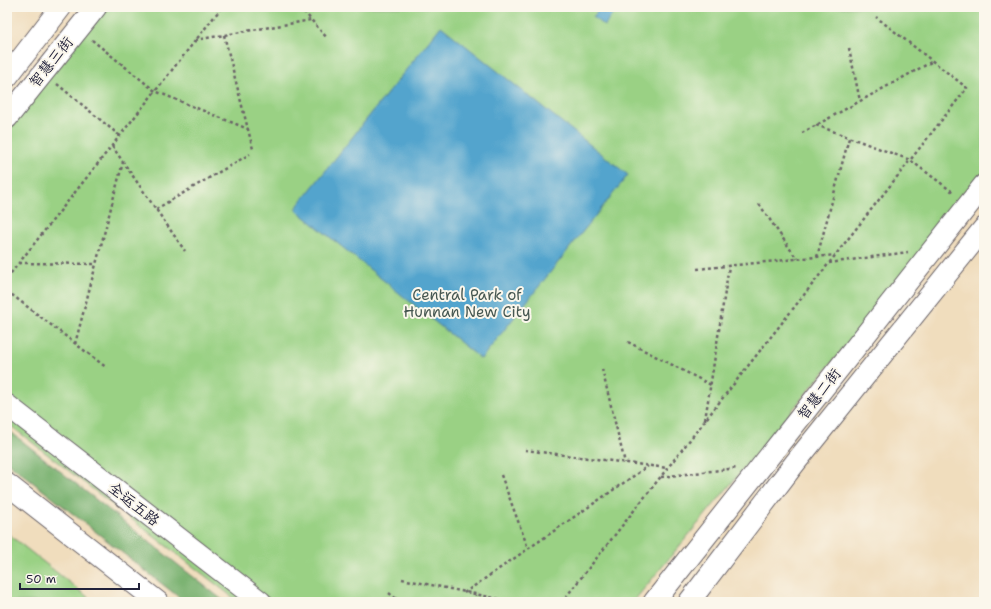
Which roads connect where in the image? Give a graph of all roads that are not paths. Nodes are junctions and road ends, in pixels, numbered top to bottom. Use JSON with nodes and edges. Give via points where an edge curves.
{"nodes":[{"id":1,"x":61,"y":7,"type":"edge"},
{"id":2,"x":96,"y":7,"type":"edge"},
{"id":3,"x":7,"y":77,"type":"edge"},
{"id":4,"x":7,"y":118,"type":"edge"},
{"id":5,"x":984,"y":186,"type":"edge"},
{"id":6,"x":984,"y":228,"type":"edge"},
{"id":7,"x":7,"y":405,"type":"edge"},
{"id":8,"x":7,"y":484,"type":"edge"},
{"id":9,"x":158,"y":602,"type":"edge"},
{"id":10,"x":261,"y":602,"type":"edge"},
{"id":11,"x":654,"y":602,"type":"edge"},
{"id":12,"x":689,"y":602,"type":"edge"}],
"edges":[{"from":1,"to":3,"type":"main road","name":"智慧三街"},
{"from":2,"to":4,"type":"main road","name":"智慧三街"},
{"from":5,"to":11,"type":"main road","name":"智慧二街"},
{"from":6,"to":12,"type":"main road","name":"智慧二街","via":[[795,463]]},
{"from":7,"to":10,"type":"main road","name":"全运五路"},
{"from":8,"to":9,"type":"main road"}]}
